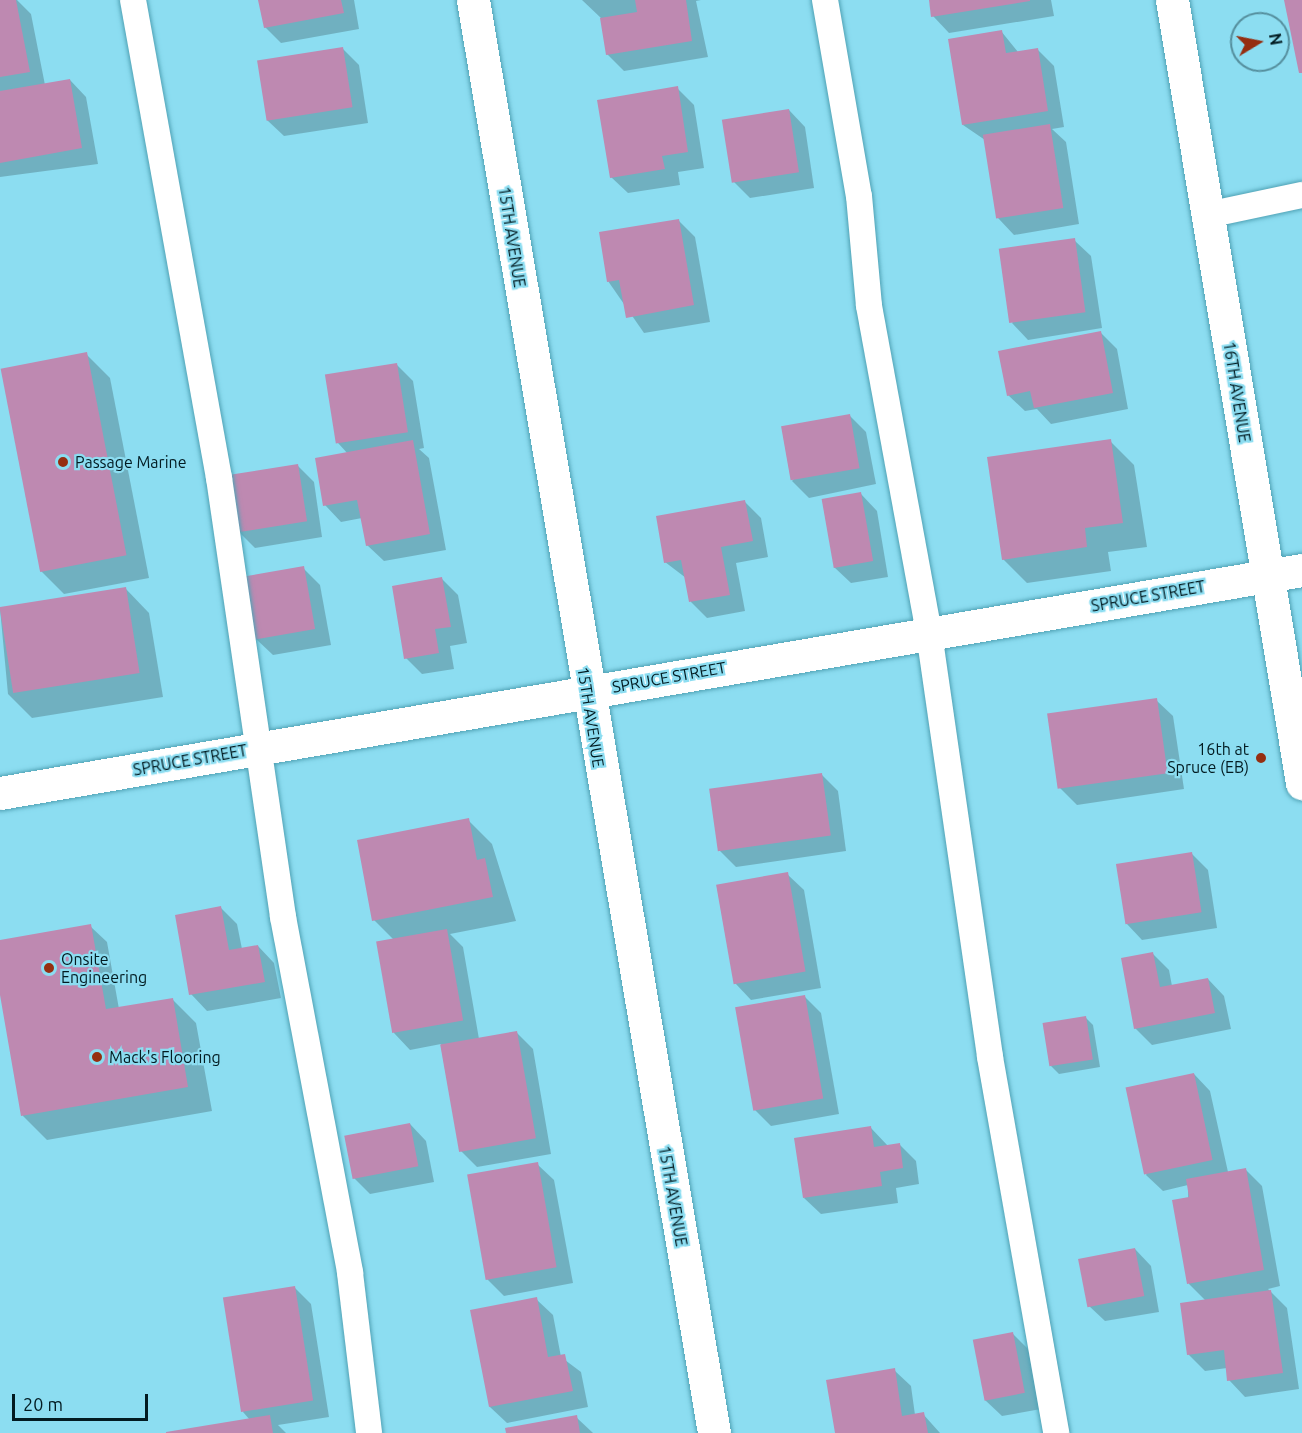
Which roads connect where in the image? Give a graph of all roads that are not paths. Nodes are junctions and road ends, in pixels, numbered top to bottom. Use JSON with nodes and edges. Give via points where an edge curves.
{"nodes":[{"id":1,"x":133,"y":0,"type":"edge"},
{"id":2,"x":473,"y":0,"type":"edge"},
{"id":3,"x":825,"y":0,"type":"edge"},
{"id":4,"x":1172,"y":0,"type":"edge"},
{"id":5,"x":1302,"y":195,"type":"edge"},
{"id":6,"x":1207,"y":215,"type":"junction"},
{"id":7,"x":1302,"y":570,"type":"edge"},
{"id":8,"x":1267,"y":576,"type":"junction"},
{"id":9,"x":929,"y":633,"type":"junction"},
{"id":10,"x":587,"y":691,"type":"junction"},
{"id":11,"x":261,"y":747,"type":"junction"},
{"id":12,"x":1302,"y":783,"type":"edge"},
{"id":13,"x":0,"y":793,"type":"edge"},
{"id":14,"x":369,"y":1433,"type":"edge"},
{"id":15,"x":714,"y":1433,"type":"edge"},
{"id":16,"x":1056,"y":1433,"type":"edge"}],
"edges":[{"from":1,"to":11,"type":"lane"},
{"from":2,"to":10,"type":"street","name":"15TH AVENUE"},
{"from":3,"to":9,"type":"lane","via":[[860,196],[869,306]]},
{"from":4,"to":6,"type":"street","name":"16TH AVENUE"},
{"from":5,"to":6,"type":"lane"},
{"from":6,"to":8,"type":"street","name":"16TH AVENUE"},
{"from":7,"to":8,"type":"street","name":"SPRUCE STREET"},
{"from":8,"to":9,"type":"street","name":"SPRUCE STREET"},
{"from":8,"to":12,"type":"street","name":"16TH AVENUE"},
{"from":9,"to":10,"type":"street","name":"SPRUCE STREET"},
{"from":9,"to":16,"type":"lane","via":[[988,1045]]},
{"from":10,"to":11,"type":"street","name":"SPRUCE STREET"},
{"from":10,"to":15,"type":"street","name":"15TH AVENUE"},
{"from":11,"to":13,"type":"street","name":"SPRUCE STREET"},
{"from":11,"to":14,"type":"lane","via":[[283,917],[350,1273]]}]}
